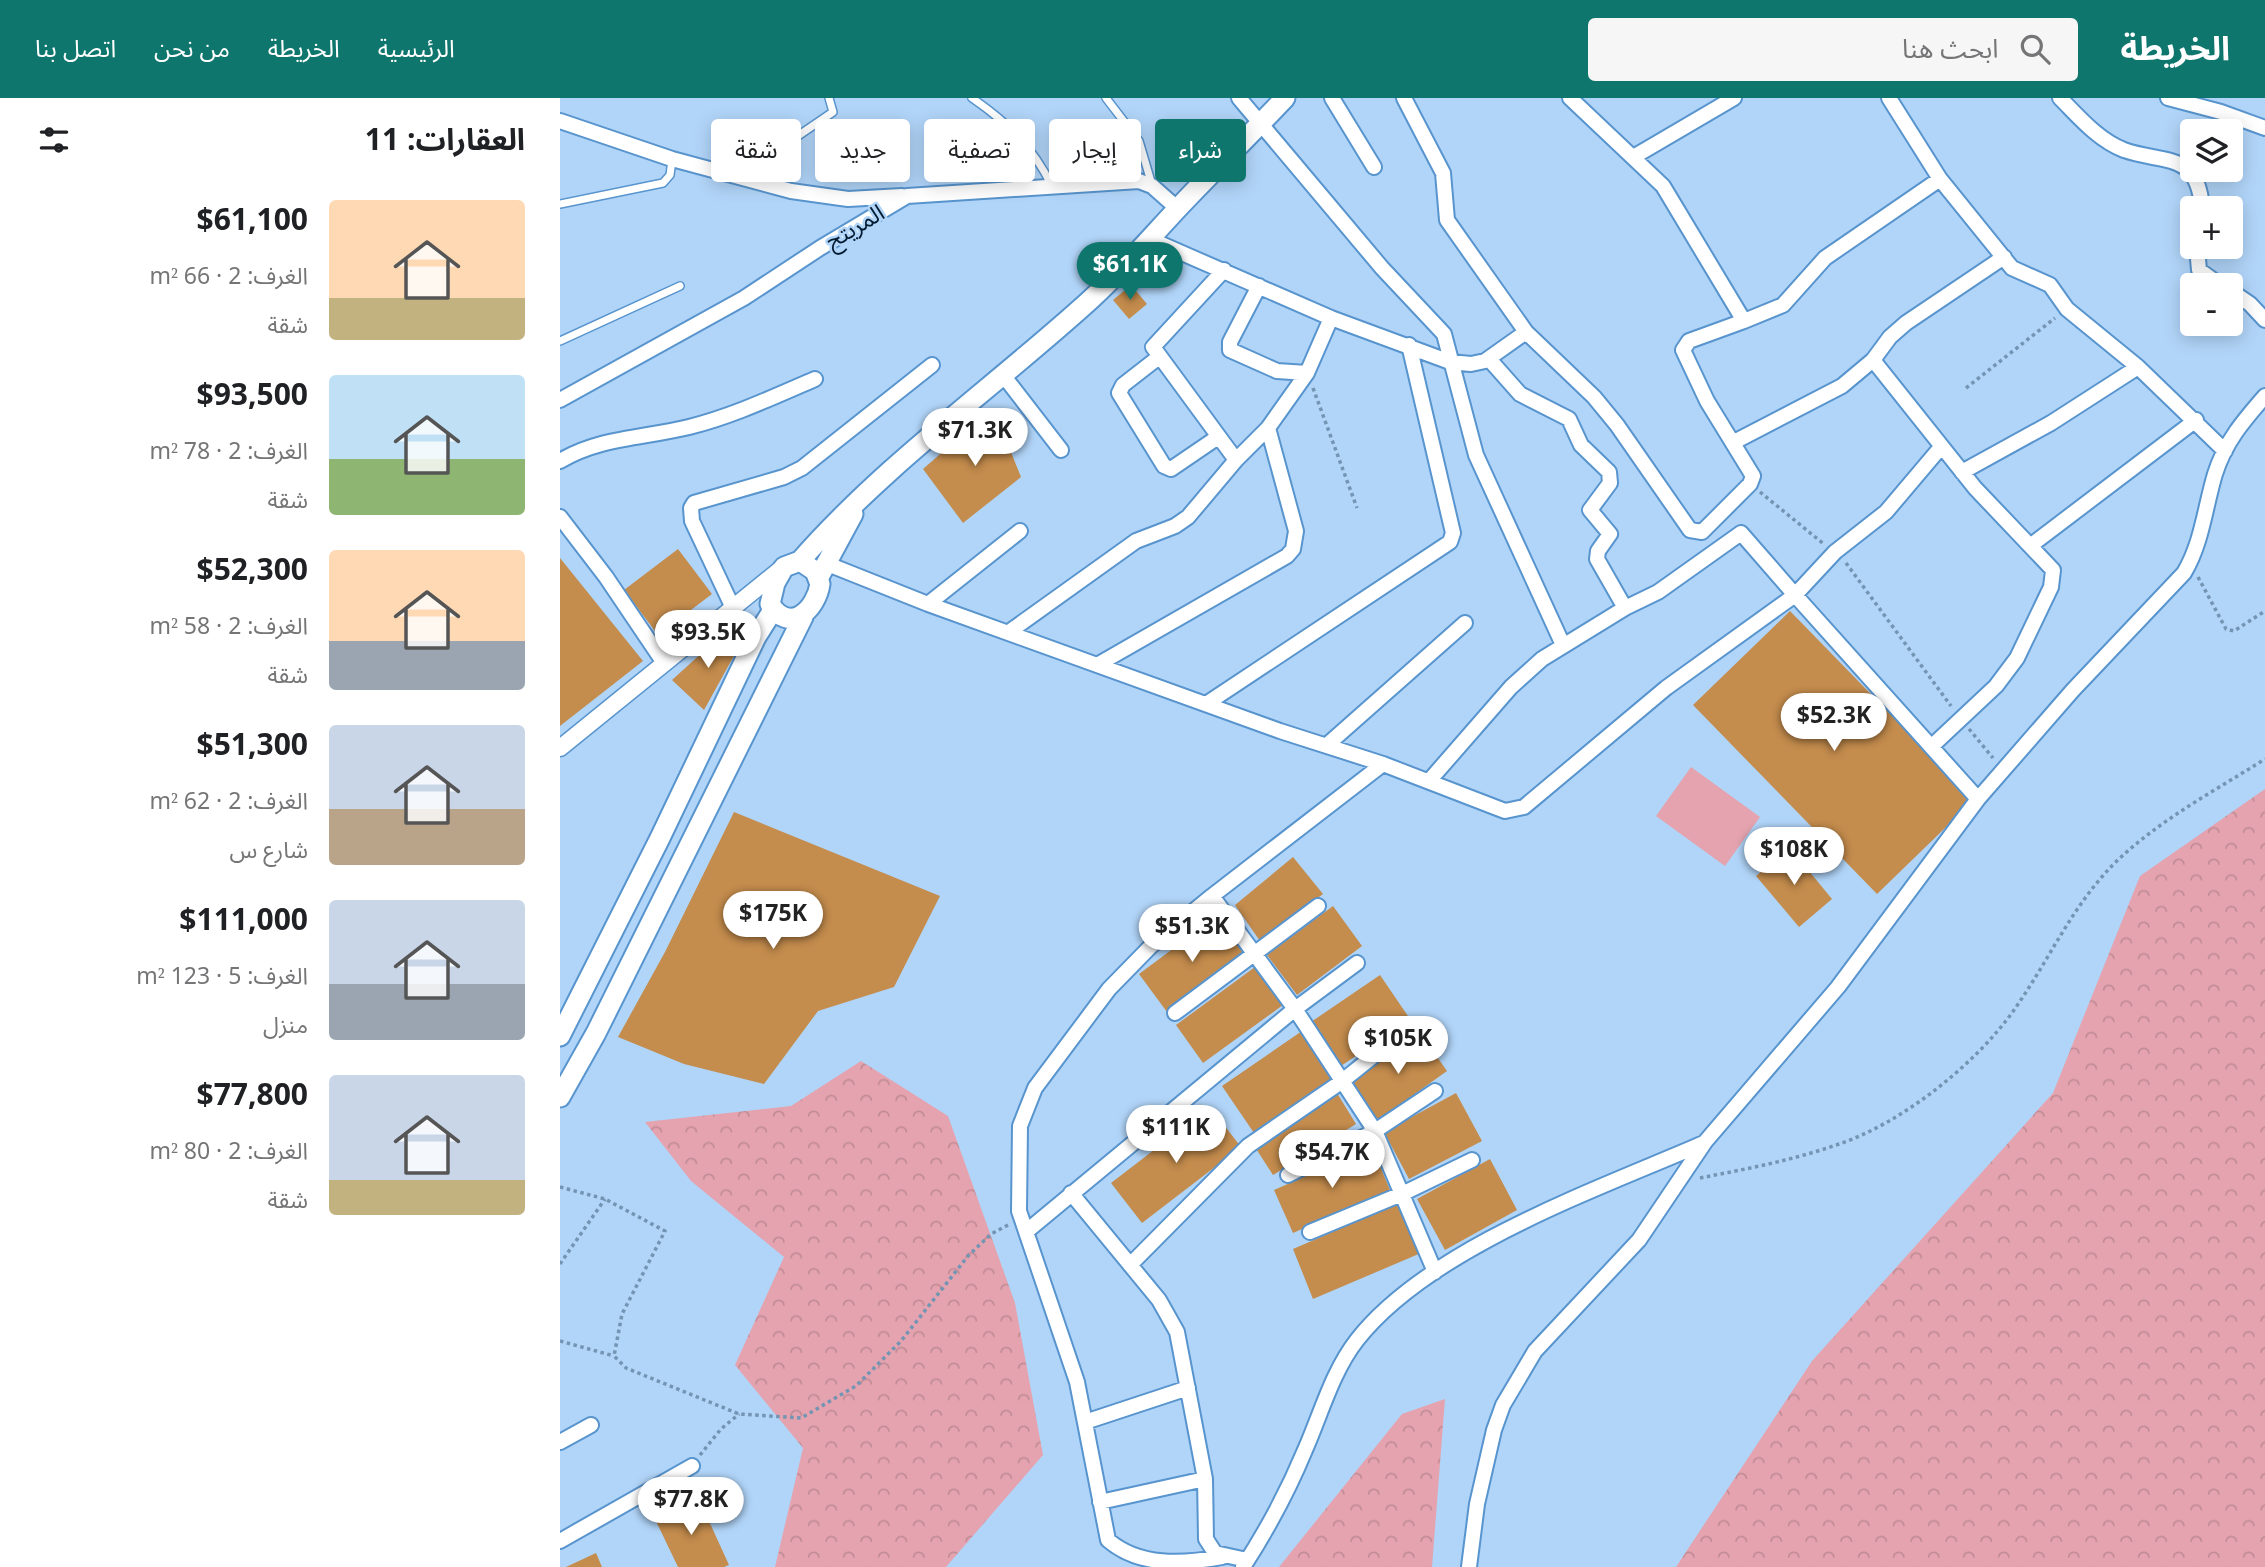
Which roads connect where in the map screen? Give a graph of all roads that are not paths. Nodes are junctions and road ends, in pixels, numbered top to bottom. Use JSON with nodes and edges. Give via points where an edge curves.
{"nodes":[{"id":1,"x":829,"y":98,"type":"edge"},
{"id":2,"x":972,"y":98,"type":"edge"},
{"id":3,"x":1106,"y":98,"type":"edge"},
{"id":4,"x":1239,"y":98,"type":"edge"},
{"id":5,"x":1296,"y":98,"type":"edge"},
{"id":6,"x":1332,"y":98,"type":"edge"},
{"id":7,"x":1404,"y":98,"type":"edge"},
{"id":8,"x":1570,"y":98,"type":"edge"},
{"id":9,"x":1734,"y":98,"type":"edge"},
{"id":10,"x":1889,"y":98,"type":"edge"},
{"id":11,"x":2060,"y":98,"type":"edge"},
{"id":12,"x":2168,"y":98,"type":"edge"},
{"id":13,"x":1273,"y":110,"type":"edge"},
{"id":14,"x":560,"y":121,"type":"edge"},
{"id":15,"x":2265,"y":128,"type":"edge"},
{"id":16,"x":1635,"y":156,"type":"junction"},
{"id":17,"x":672,"y":159,"type":"junction"},
{"id":18,"x":1374,"y":167,"type":"dead end"},
{"id":19,"x":1940,"y":179,"type":"junction"},
{"id":20,"x":761,"y":183,"type":"junction"},
{"id":21,"x":1052,"y":186,"type":"junction"},
{"id":22,"x":1152,"y":186,"type":"junction"},
{"id":23,"x":907,"y":196,"type":"junction"},
{"id":24,"x":2201,"y":196,"type":"edge"},
{"id":25,"x":560,"y":204,"type":"edge"},
{"id":26,"x":1178,"y":209,"type":"junction"},
{"id":27,"x":1152,"y":240,"type":"junction"},
{"id":28,"x":2004,"y":257,"type":"junction"},
{"id":29,"x":1224,"y":270,"type":"junction"},
{"id":30,"x":680,"y":286,"type":"dead end"},
{"id":31,"x":1259,"y":286,"type":"junction"},
{"id":32,"x":2243,"y":299,"type":"edge"},
{"id":33,"x":1331,"y":318,"type":"junction"},
{"id":34,"x":2265,"y":320,"type":"edge"},
{"id":35,"x":1744,"y":321,"type":"junction"},
{"id":36,"x":1526,"y":332,"type":"junction"},
{"id":37,"x":560,"y":341,"type":"edge"},
{"id":38,"x":1409,"y":345,"type":"junction"},
{"id":39,"x":1159,"y":357,"type":"junction"},
{"id":40,"x":1489,"y":359,"type":"junction"},
{"id":41,"x":1873,"y":360,"type":"junction"},
{"id":42,"x":1450,"y":362,"type":"junction"},
{"id":43,"x":932,"y":365,"type":"dead end"},
{"id":44,"x":2138,"y":367,"type":"junction"},
{"id":45,"x":1307,"y":373,"type":"junction"},
{"id":46,"x":1003,"y":375,"type":"junction"},
{"id":47,"x":815,"y":379,"type":"dead end"},
{"id":48,"x":2265,"y":396,"type":"edge"},
{"id":49,"x":560,"y":400,"type":"edge"},
{"id":50,"x":2196,"y":420,"type":"junction"},
{"id":51,"x":1268,"y":428,"type":"junction"},
{"id":52,"x":1218,"y":438,"type":"junction"},
{"id":53,"x":1734,"y":442,"type":"junction"},
{"id":54,"x":1941,"y":447,"type":"junction"},
{"id":55,"x":1061,"y":450,"type":"dead end"},
{"id":56,"x":2224,"y":451,"type":"junction"},
{"id":57,"x":1236,"y":460,"type":"junction"},
{"id":58,"x":560,"y":461,"type":"edge"},
{"id":59,"x":1962,"y":472,"type":"junction"},
{"id":60,"x":861,"y":500,"type":"junction"},
{"id":61,"x":560,"y":517,"type":"edge"},
{"id":62,"x":1020,"y":531,"type":"dead end"},
{"id":63,"x":2029,"y":546,"type":"junction"},
{"id":64,"x":792,"y":564,"type":"junction"},
{"id":65,"x":822,"y":570,"type":"junction"},
{"id":66,"x":1795,"y":595,"type":"junction"},
{"id":67,"x":928,"y":604,"type":"junction"},
{"id":68,"x":771,"y":607,"type":"junction"},
{"id":69,"x":733,"y":608,"type":"junction"},
{"id":70,"x":1625,"y":608,"type":"junction"},
{"id":71,"x":803,"y":617,"type":"junction"},
{"id":72,"x":1465,"y":623,"type":"dead end"},
{"id":73,"x":1009,"y":632,"type":"junction"},
{"id":74,"x":1563,"y":645,"type":"junction"},
{"id":75,"x":664,"y":663,"type":"junction"},
{"id":76,"x":1097,"y":665,"type":"junction"},
{"id":77,"x":1206,"y":704,"type":"junction"},
{"id":78,"x":1327,"y":745,"type":"junction"},
{"id":79,"x":1932,"y":746,"type":"junction"},
{"id":80,"x":560,"y":748,"type":"edge"},
{"id":81,"x":1383,"y":764,"type":"junction"},
{"id":82,"x":1429,"y":781,"type":"junction"},
{"id":83,"x":1978,"y":799,"type":"junction"},
{"id":84,"x":1212,"y":896,"type":"junction"},
{"id":85,"x":1318,"y":906,"type":"dead end"},
{"id":86,"x":1255,"y":954,"type":"junction"},
{"id":87,"x":1357,"y":963,"type":"dead end"},
{"id":88,"x":1295,"y":1009,"type":"junction"},
{"id":89,"x":1174,"y":1013,"type":"dead end"},
{"id":90,"x":1406,"y":1030,"type":"dead end"},
{"id":91,"x":560,"y":1036,"type":"edge"},
{"id":92,"x":1341,"y":1082,"type":"junction"},
{"id":93,"x":1435,"y":1091,"type":"dead end"},
{"id":94,"x":560,"y":1097,"type":"edge"},
{"id":95,"x":1375,"y":1131,"type":"junction"},
{"id":96,"x":1705,"y":1142,"type":"junction"},
{"id":97,"x":1472,"y":1160,"type":"dead end"},
{"id":98,"x":1288,"y":1175,"type":"dead end"},
{"id":99,"x":1071,"y":1193,"type":"junction"},
{"id":100,"x":1404,"y":1193,"type":"junction"},
{"id":101,"x":1024,"y":1224,"type":"junction"},
{"id":102,"x":1310,"y":1232,"type":"dead end"},
{"id":103,"x":1130,"y":1265,"type":"junction"},
{"id":104,"x":1435,"y":1272,"type":"junction"},
{"id":105,"x":1188,"y":1388,"type":"junction"},
{"id":106,"x":1085,"y":1422,"type":"junction"},
{"id":107,"x":590,"y":1425,"type":"dead end"},
{"id":108,"x":560,"y":1442,"type":"edge"},
{"id":109,"x":692,"y":1466,"type":"road end"},
{"id":110,"x":1205,"y":1479,"type":"junction"},
{"id":111,"x":1100,"y":1502,"type":"junction"},
{"id":112,"x":560,"y":1541,"type":"edge"},
{"id":113,"x":1222,"y":1557,"type":"junction"},
{"id":114,"x":1245,"y":1564,"type":"edge"},
{"id":115,"x":1469,"y":1567,"type":"edge"}],
"edges":[{"from":1,"to":20,"type":"lane","via":[[833,112],[789,142],[774,157]]},
{"from":2,"to":21,"type":"lane","via":[[1024,139]]},
{"from":3,"to":22,"type":"lane","via":[[1139,141]]},
{"from":4,"to":13,"type":"street"},
{"from":5,"to":13,"type":"main road"},
{"from":6,"to":18,"type":"street"},
{"from":7,"to":36,"type":"street","via":[[1443,173],[1447,220]]},
{"from":8,"to":16,"type":"street"},
{"from":9,"to":16,"type":"street"},
{"from":10,"to":19,"type":"street"},
{"from":11,"to":24,"type":"street","via":[[2104,139],[2124,150],[2176,161],[2187,169]]},
{"from":12,"to":15,"type":"street"},
{"from":13,"to":26,"type":"main road"},
{"from":13,"to":42,"type":"street","via":[[1382,268],[1439,328]]},
{"from":14,"to":17,"type":"street"},
{"from":16,"to":35,"type":"street","via":[[1677,205]]},
{"from":17,"to":20,"type":"street"},
{"from":17,"to":25,"type":"lane","via":[[670,175],[663,184]]},
{"from":19,"to":28,"type":"street"},
{"from":19,"to":35,"type":"street","via":[[1825,258],[1783,305]]},
{"from":20,"to":23,"type":"street","via":[[828,198]]},
{"from":21,"to":22,"type":"street","name":"المريتح","via":[[1139,181]]},
{"from":21,"to":23,"type":"street","name":"المريتح"},
{"from":22,"to":26,"type":"street"},
{"from":23,"to":49,"type":"street","name":"المريتح","via":[[733,304]]},
{"from":26,"to":27,"type":"main road"},
{"from":27,"to":29,"type":"street"},
{"from":27,"to":46,"type":"main road"},
{"from":28,"to":41,"type":"street","via":[[1906,323]]},
{"from":28,"to":44,"type":"street","via":[[2012,268],[2050,285],[2067,309]]},
{"from":29,"to":31,"type":"street"},
{"from":29,"to":39,"type":"street","via":[[1157,341],[1153,347]]},
{"from":30,"to":37,"type":"lane"},
{"from":31,"to":33,"type":"street"},
{"from":31,"to":45,"type":"street","via":[[1230,350],[1278,371]]},
{"from":32,"to":34,"type":"street"},
{"from":33,"to":38,"type":"street"},
{"from":33,"to":45,"type":"street"},
{"from":35,"to":53,"type":"street","via":[[1689,341],[1683,350],[1703,394]]},
{"from":36,"to":40,"type":"street"},
{"from":36,"to":53,"type":"street","via":[[1594,397],[1690,530],[1702,532],[1750,484],[1751,472]]},
{"from":38,"to":42,"type":"street"},
{"from":38,"to":77,"type":"street","via":[[1453,533],[1450,542]]},
{"from":39,"to":52,"type":"street"},
{"from":39,"to":52,"type":"street","via":[[1119,393],[1164,466],[1171,469]]},
{"from":40,"to":42,"type":"street","via":[[1471,364]]},
{"from":40,"to":70,"type":"street","via":[[1520,394],[1569,419],[1581,445],[1609,472],[1610,483],[1590,510],[1609,532],[1597,559]]},
{"from":41,"to":53,"type":"street","via":[[1821,400]]},
{"from":41,"to":54,"type":"street"},
{"from":42,"to":74,"type":"street","via":[[1491,493]]},
{"from":43,"to":69,"type":"street","via":[[802,468],[694,503],[692,521]]},
{"from":44,"to":50,"type":"street"},
{"from":44,"to":59,"type":"street","via":[[2052,423]]},
{"from":45,"to":51,"type":"street"},
{"from":46,"to":55,"type":"street"},
{"from":46,"to":60,"type":"main road"},
{"from":47,"to":58,"type":"street","via":[[728,416],[592,446]]},
{"from":48,"to":56,"type":"street"},
{"from":50,"to":56,"type":"street"},
{"from":50,"to":63,"type":"street"},
{"from":51,"to":57,"type":"street"},
{"from":51,"to":76,"type":"street","via":[[1296,531],[1293,549]]},
{"from":52,"to":57,"type":"street"},
{"from":54,"to":59,"type":"street"},
{"from":54,"to":66,"type":"street","via":[[1886,512],[1835,552]]},
{"from":56,"to":83,"type":"street","via":[[2190,563]]},
{"from":57,"to":73,"type":"street","via":[[1182,522],[1136,541]]},
{"from":59,"to":63,"type":"street"},
{"from":60,"to":64,"type":"main road"},
{"from":60,"to":65,"type":"main road"},
{"from":61,"to":75,"type":"street"},
{"from":62,"to":67,"type":"street"},
{"from":63,"to":79,"type":"street","via":[[2053,570],[2051,587],[2017,658],[1996,686]]},
{"from":64,"to":65,"type":"main road"},
{"from":64,"to":68,"type":"main road","via":[[775,583]]},
{"from":64,"to":69,"type":"street"},
{"from":65,"to":67,"type":"street"},
{"from":65,"to":71,"type":"main road","via":[[819,591]]},
{"from":66,"to":70,"type":"street","via":[[1741,533],[1658,592]]},
{"from":66,"to":79,"type":"street"},
{"from":66,"to":82,"type":"street","via":[[1666,688],[1524,807],[1495,809]]},
{"from":67,"to":73,"type":"street"},
{"from":68,"to":69,"type":"street"},
{"from":68,"to":71,"type":"main road","via":[[791,619]]},
{"from":68,"to":91,"type":"main road"},
{"from":69,"to":75,"type":"street"},
{"from":70,"to":74,"type":"street"},
{"from":71,"to":94,"type":"main road"},
{"from":72,"to":78,"type":"street"},
{"from":73,"to":76,"type":"street"},
{"from":74,"to":82,"type":"street","via":[[1529,669]]},
{"from":75,"to":80,"type":"street"},
{"from":76,"to":77,"type":"street"},
{"from":77,"to":78,"type":"street"},
{"from":78,"to":81,"type":"street"},
{"from":79,"to":83,"type":"street"},
{"from":81,"to":82,"type":"street"},
{"from":81,"to":84,"type":"street"},
{"from":83,"to":96,"type":"street","via":[[1838,987]]},
{"from":84,"to":86,"type":"street"},
{"from":84,"to":101,"type":"street","via":[[1123,973],[1035,1088],[1020,1126],[1018,1200]]},
{"from":85,"to":86,"type":"street"},
{"from":86,"to":88,"type":"street"},
{"from":86,"to":89,"type":"street"},
{"from":87,"to":88,"type":"street"},
{"from":88,"to":92,"type":"street"},
{"from":88,"to":99,"type":"street"},
{"from":90,"to":92,"type":"street"},
{"from":92,"to":95,"type":"street"},
{"from":92,"to":103,"type":"street","via":[[1248,1146]]},
{"from":93,"to":95,"type":"street"},
{"from":95,"to":98,"type":"street"},
{"from":95,"to":100,"type":"street"},
{"from":96,"to":104,"type":"street","via":[[1532,1218]]},
{"from":96,"to":115,"type":"street","via":[[1639,1240],[1535,1351],[1517,1378],[1494,1430]]},
{"from":97,"to":100,"type":"street"},
{"from":99,"to":101,"type":"street"},
{"from":99,"to":103,"type":"street"},
{"from":100,"to":102,"type":"street"},
{"from":100,"to":104,"type":"street"},
{"from":101,"to":106,"type":"street","via":[[1077,1382]]},
{"from":103,"to":105,"type":"street","via":[[1159,1300],[1177,1332]]},
{"from":104,"to":114,"type":"street","via":[[1357,1340],[1339,1370],[1286,1493]]},
{"from":105,"to":106,"type":"street"},
{"from":105,"to":110,"type":"street"},
{"from":106,"to":111,"type":"street"},
{"from":107,"to":108,"type":"street"},
{"from":109,"to":112,"type":"street"},
{"from":110,"to":111,"type":"street"},
{"from":110,"to":113,"type":"street","via":[[1206,1539]]},
{"from":111,"to":113,"type":"street","via":[[1108,1540],[1122,1552],[1172,1565]]},
{"from":113,"to":114,"type":"street"}]}
